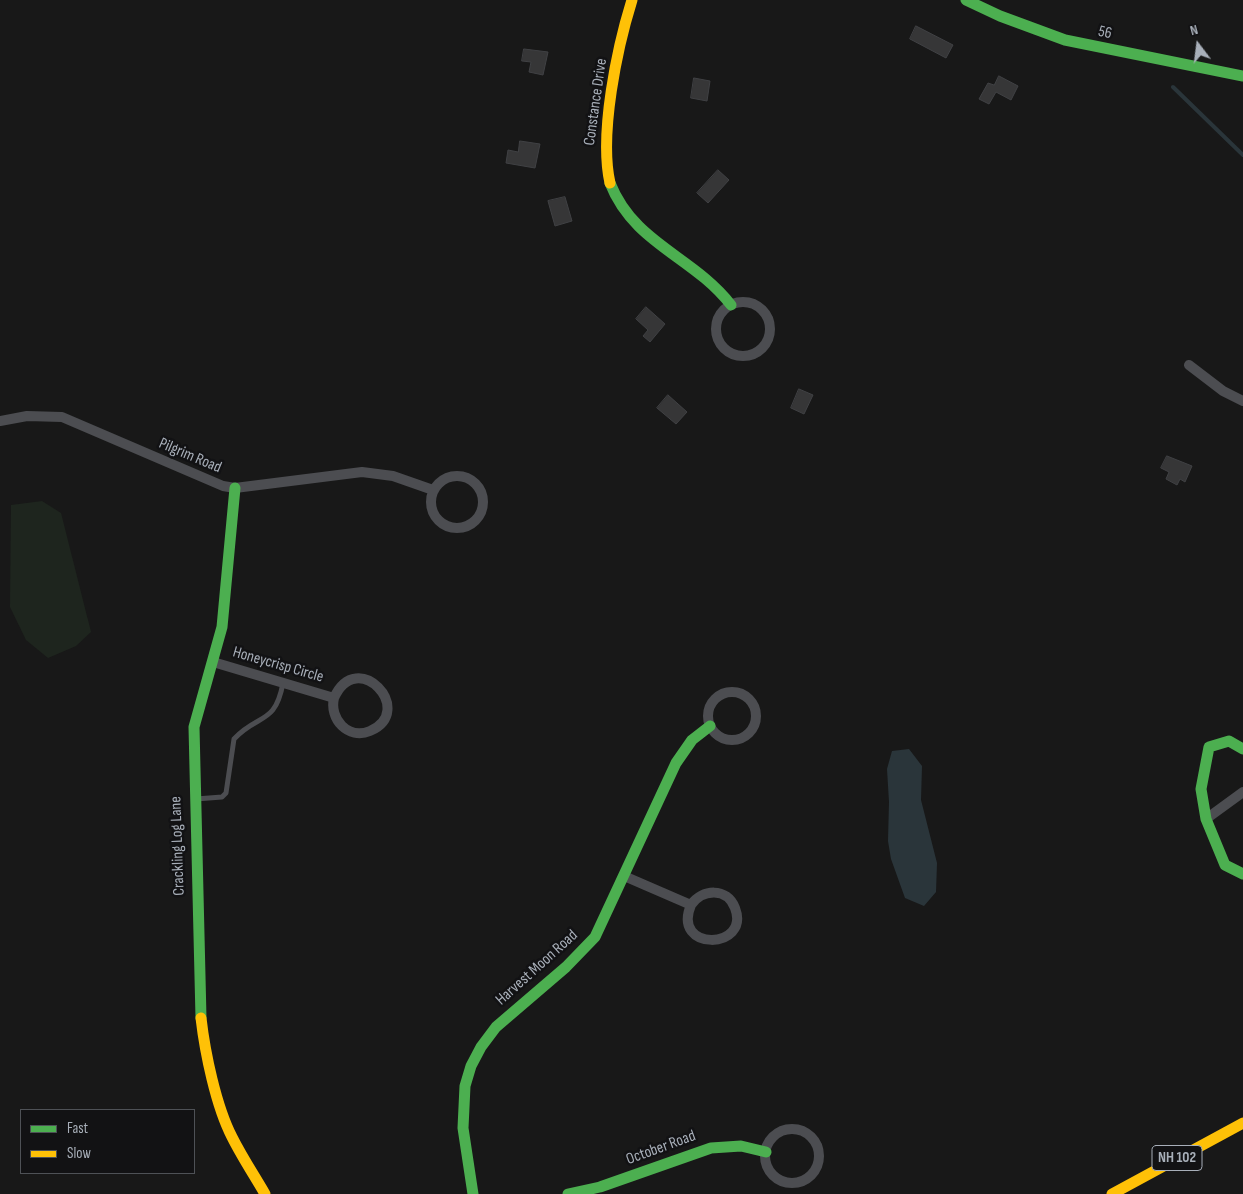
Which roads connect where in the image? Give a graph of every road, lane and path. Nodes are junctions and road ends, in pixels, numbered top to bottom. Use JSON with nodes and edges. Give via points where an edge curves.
{"nodes":[{"id":1,"x":632,"y":0,"type":"edge"},
{"id":2,"x":966,"y":0,"type":"edge"},
{"id":3,"x":1243,"y":76,"type":"edge"},
{"id":4,"x":731,"y":305,"type":"junction"},
{"id":5,"x":1189,"y":365,"type":"dead end"},
{"id":6,"x":1243,"y":401,"type":"edge"},
{"id":7,"x":0,"y":421,"type":"edge"},
{"id":8,"x":235,"y":488,"type":"junction"},
{"id":9,"x":433,"y":490,"type":"junction"},
{"id":10,"x":213,"y":662,"type":"junction"},
{"id":11,"x":283,"y":682,"type":"junction"},
{"id":12,"x":334,"y":698,"type":"junction"},
{"id":13,"x":710,"y":726,"type":"junction"},
{"id":14,"x":1243,"y":749,"type":"edge"},
{"id":15,"x":1243,"y":792,"type":"edge"},
{"id":16,"x":193,"y":799,"type":"junction"},
{"id":17,"x":1206,"y":819,"type":"junction"},
{"id":18,"x":1243,"y":874,"type":"edge"},
{"id":19,"x":624,"y":876,"type":"junction"},
{"id":20,"x":691,"y":905,"type":"junction"},
{"id":21,"x":1243,"y":1123,"type":"edge"},
{"id":22,"x":766,"y":1152,"type":"junction"},
{"id":23,"x":265,"y":1194,"type":"edge"},
{"id":24,"x":473,"y":1194,"type":"edge"},
{"id":25,"x":568,"y":1194,"type":"edge"},
{"id":26,"x":1112,"y":1194,"type":"edge"}],
"edges":[{"from":1,"to":4,"type":"street","name":"Constance Drive","via":[[621,38],[605,147],[611,188],[634,224],[704,274]]},
{"from":2,"to":3,"type":"street","name":"56","via":[[1065,40]]},
{"from":4,"to":4,"type":"street","via":[[722,312],[717,323],[719,340],[736,355],[758,352],[769,338],[767,315],[748,302]]},
{"from":5,"to":6,"type":"street"},
{"from":7,"to":8,"type":"street","name":"Pilgrim Road","via":[[27,416],[62,417],[212,482]]},
{"from":8,"to":9,"type":"street","name":"Pilgrim Road","via":[[362,472],[392,476]]},
{"from":8,"to":10,"type":"street","name":"Crackling Log Lane","via":[[222,627]]},
{"from":9,"to":9,"type":"street","via":[[432,512],[443,524],[453,528],[464,527],[480,512],[483,502],[481,491],[475,482],[465,477],[449,476]]},
{"from":10,"to":11,"type":"street","name":"Honeycrisp Circle"},
{"from":10,"to":16,"type":"street","name":"Crackling Log Lane","via":[[194,727]]},
{"from":11,"to":12,"type":"street","name":"Honeycrisp Circle"},
{"from":11,"to":16,"type":"lane","via":[[280,700],[268,717],[234,739],[226,793],[222,797]]},
{"from":12,"to":12,"type":"street","name":"Honeycrisp Circle","via":[[339,688],[348,682],[364,679],[382,690],[387,711],[383,721],[374,729],[364,733],[353,732],[343,728],[336,719]]},
{"from":13,"to":13,"type":"street","via":[[724,739],[734,741],[743,738],[756,724],[756,708],[745,695],[724,693],[711,704]]},
{"from":13,"to":19,"type":"street","name":"Harvest Moon Road","via":[[681,754]]},
{"from":14,"to":17,"type":"street","via":[[1229,742],[1209,747],[1201,789]]},
{"from":15,"to":17,"type":"street"},
{"from":16,"to":23,"type":"street","name":"Crackling Log Lane","via":[[199,1002],[204,1041],[231,1136]]},
{"from":17,"to":18,"type":"street","via":[[1225,865]]},
{"from":19,"to":20,"type":"street"},
{"from":19,"to":24,"type":"street","name":"Harvest Moon Road","via":[[603,923],[586,948],[502,1022],[476,1057],[464,1092],[461,1116],[462,1141]]},
{"from":20,"to":20,"type":"street","via":[[688,921],[699,937],[708,941],[718,940],[734,928],[735,909],[725,896],[709,892],[698,896]]},
{"from":21,"to":26,"type":"street","number":"NH 102"},
{"from":22,"to":22,"type":"street","via":[[774,1137],[784,1130],[795,1129],[815,1141],[819,1158],[817,1168],[802,1182],[782,1181],[768,1167]]},
{"from":22,"to":25,"type":"street","name":"October Road","via":[[741,1146],[711,1148],[600,1187]]}]}
